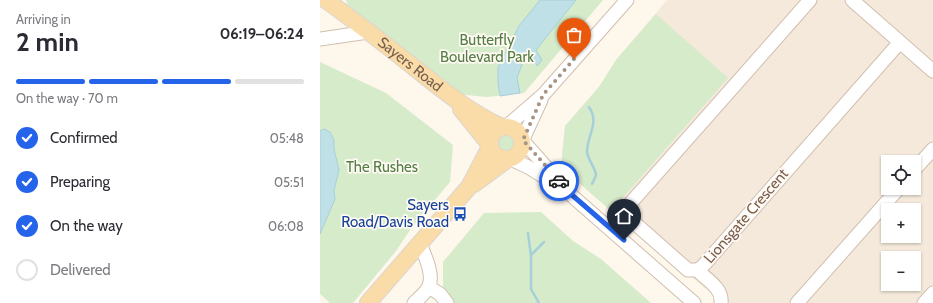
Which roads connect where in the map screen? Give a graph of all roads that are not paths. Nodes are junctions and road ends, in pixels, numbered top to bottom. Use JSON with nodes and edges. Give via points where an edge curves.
{"nodes":[{"id":1,"x":627,"y":0,"type":"edge"},
{"id":2,"x":810,"y":0,"type":"edge"},
{"id":3,"x":852,"y":0,"type":"edge"},
{"id":4,"x":332,"y":2,"type":"edge"},
{"id":5,"x":867,"y":5,"type":"edge"},
{"id":6,"x":368,"y":32,"type":"junction"},
{"id":7,"x":320,"y":39,"type":"edge"},
{"id":8,"x":900,"y":42,"type":"junction"},
{"id":9,"x":933,"y":71,"type":"edge"},
{"id":10,"x":543,"y":95,"type":"junction"},
{"id":11,"x":451,"y":98,"type":"junction"},
{"id":12,"x":504,"y":126,"type":"junction"},
{"id":13,"x":523,"y":140,"type":"junction"},
{"id":14,"x":490,"y":146,"type":"junction"},
{"id":15,"x":933,"y":149,"type":"edge"},
{"id":16,"x":509,"y":159,"type":"junction"},
{"id":17,"x":921,"y":162,"type":"edge"},
{"id":18,"x":469,"y":187,"type":"junction"},
{"id":19,"x":572,"y":195,"type":"junction"},
{"id":20,"x":892,"y":195,"type":"edge"},
{"id":21,"x":420,"y":243,"type":"junction"},
{"id":22,"x":696,"y":270,"type":"junction"},
{"id":23,"x":429,"y":287,"type":"junction"},
{"id":24,"x":933,"y":293,"type":"edge"},
{"id":25,"x":417,"y":300,"type":"edge"},
{"id":26,"x":368,"y":303,"type":"edge"},
{"id":27,"x":443,"y":303,"type":"edge"},
{"id":28,"x":448,"y":303,"type":"edge"},
{"id":29,"x":694,"y":303,"type":"edge"},
{"id":30,"x":721,"y":303,"type":"edge"},
{"id":31,"x":797,"y":303,"type":"edge"},
{"id":32,"x":924,"y":303,"type":"edge"}],
"edges":[{"from":1,"to":10,"type":"street"},
{"from":2,"to":22,"type":"street","name":"Lionsgate Crescent","via":[[627,209],[630,219],[650,237],[688,270]]},
{"from":3,"to":5,"type":"street"},
{"from":4,"to":6,"type":"main road","name":"Sayers Road"},
{"from":5,"to":8,"type":"street"},
{"from":6,"to":7,"type":"street","name":"Sayers Road"},
{"from":6,"to":11,"type":"main road","name":"Sayers Road"},
{"from":8,"to":9,"type":"street"},
{"from":8,"to":22,"type":"street","name":"Lionsgate Crescent","via":[[706,262]]},
{"from":10,"to":12,"type":"street"},
{"from":10,"to":13,"type":"street"},
{"from":11,"to":12,"type":"main road","name":"Sayers Road","via":[[477,115]]},
{"from":11,"to":14,"type":"main road","name":"Sayers Road"},
{"from":12,"to":13,"type":"main road","via":[[517,130]]},
{"from":12,"to":14,"type":"main road","via":[[491,135]]},
{"from":13,"to":16,"type":"main road","via":[[519,154]]},
{"from":13,"to":19,"type":"street"},
{"from":14,"to":16,"type":"main road","via":[[497,156]]},
{"from":14,"to":18,"type":"main road"},
{"from":15,"to":17,"type":"street"},
{"from":16,"to":18,"type":"main road"},
{"from":16,"to":19,"type":"street","via":[[538,173]]},
{"from":18,"to":21,"type":"main road"},
{"from":19,"to":29,"type":"street"},
{"from":20,"to":31,"type":"street"},
{"from":21,"to":23,"type":"street","via":[[429,271]]},
{"from":21,"to":26,"type":"main road"},
{"from":22,"to":30,"type":"street","via":[[717,288]]},
{"from":23,"to":25,"type":"street"},
{"from":23,"to":28,"type":"street"},
{"from":24,"to":32,"type":"street"},
{"from":25,"to":27,"type":"street","via":[[431,298]]}]}
